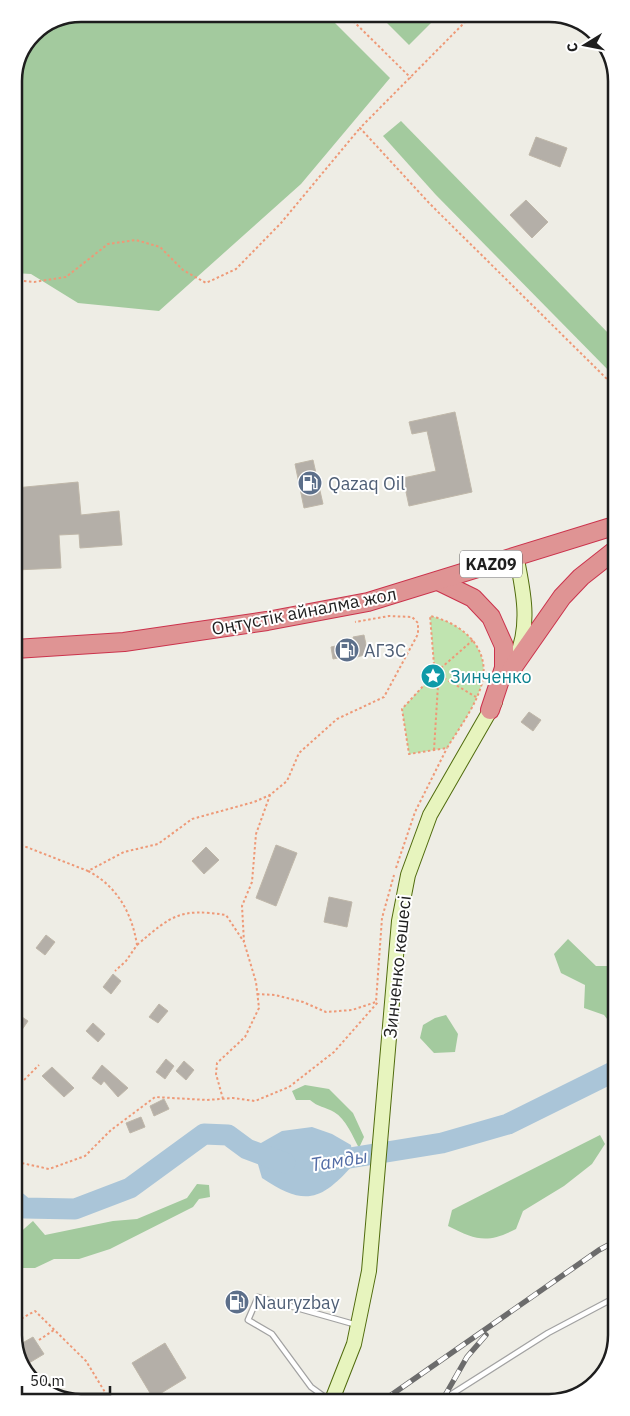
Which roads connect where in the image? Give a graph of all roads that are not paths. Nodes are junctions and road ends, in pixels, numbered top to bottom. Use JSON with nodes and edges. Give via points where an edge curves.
{"nodes":[{"id":1,"x":608,"y":528,"type":"edge"},
{"id":2,"x":516,"y":555,"type":"junction"},
{"id":3,"x":608,"y":556,"type":"edge"},
{"id":4,"x":438,"y":582,"type":"junction"},
{"id":5,"x":23,"y":649,"type":"edge"},
{"id":6,"x":511,"y":670,"type":"junction"},
{"id":7,"x":490,"y":710,"type":"junction"},
{"id":8,"x":608,"y":1301,"type":"edge"},
{"id":9,"x":358,"y":1326,"type":"junction"},
{"id":10,"x":322,"y":1394,"type":"edge"},
{"id":11,"x":333,"y":1394,"type":"edge"},
{"id":12,"x":453,"y":1394,"type":"edge"}],
"edges":[{"from":1,"to":2,"type":"highway","name":"Оңтүстік айналма жол","number":"KAZ09"},
{"from":2,"to":4,"type":"highway","name":"Оңтүстік айналма жол","number":"KAZ09"},
{"from":2,"to":6,"type":"main road","name":"Зинченко көшесі","via":[[525,607],[523,635]]},
{"from":3,"to":6,"type":"highway","via":[[562,597]]},
{"from":4,"to":5,"type":"highway","name":"Оңтүстік айналма жол","number":"KAZ09","via":[[368,602],[266,621],[124,642]]},
{"from":4,"to":7,"type":"highway","via":[[472,598],[491,616],[504,646],[504,668]]},
{"from":6,"to":7,"type":"main road","name":"Зинченко көшесі"},
{"from":7,"to":9,"type":"main road","name":"Зинченко көшесі","via":[[430,815],[408,875],[399,921],[369,1271]]},
{"from":8,"to":12,"type":"lane","via":[[548,1332]]},
{"from":9,"to":10,"type":"lane","via":[[258,1297],[248,1320],[272,1334],[312,1387]]},
{"from":9,"to":11,"type":"main road","name":"Зинченко көшесі"}]}
